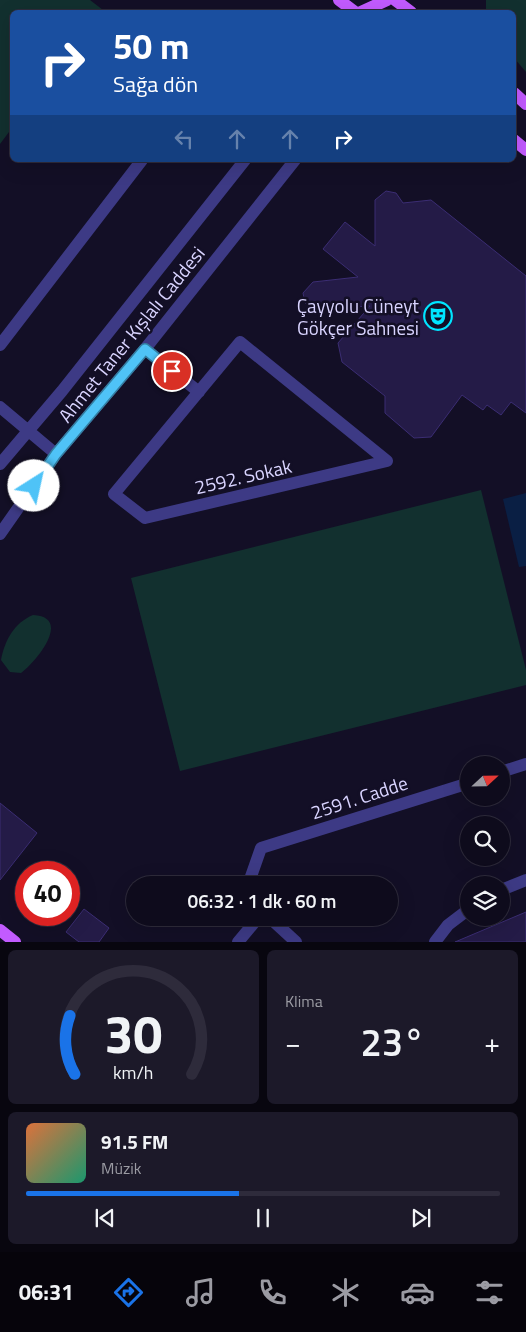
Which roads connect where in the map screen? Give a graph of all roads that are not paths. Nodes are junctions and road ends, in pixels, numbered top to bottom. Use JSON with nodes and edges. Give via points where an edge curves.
{"nodes":[{"id":1,"x":339,"y":0,"type":"edge"},
{"id":2,"x":387,"y":0,"type":"edge"},
{"id":3,"x":393,"y":0,"type":"edge"},
{"id":4,"x":352,"y":10,"type":"edge"},
{"id":5,"x":365,"y":10,"type":"edge"},
{"id":6,"x":408,"y":10,"type":"edge"},
{"id":7,"x":516,"y":96,"type":"edge"},
{"id":8,"x":526,"y":104,"type":"edge"},
{"id":9,"x":516,"y":142,"type":"edge"},
{"id":10,"x":526,"y":150,"type":"edge"},
{"id":11,"x":140,"y":162,"type":"edge"},
{"id":12,"x":243,"y":162,"type":"edge"},
{"id":13,"x":289,"y":162,"type":"edge"},
{"id":14,"x":0,"y":345,"type":"edge"},
{"id":15,"x":145,"y":349,"type":"junction"},
{"id":16,"x":199,"y":392,"type":"junction"},
{"id":17,"x":0,"y":407,"type":"edge"},
{"id":18,"x":28,"y":432,"type":"junction"},
{"id":19,"x":56,"y":454,"type":"junction"},
{"id":20,"x":0,"y":464,"type":"edge"},
{"id":21,"x":0,"y":534,"type":"edge"},
{"id":22,"x":526,"y":764,"type":"edge"},
{"id":23,"x":510,"y":769,"type":"edge"},
{"id":24,"x":460,"y":785,"type":"edge"},
{"id":25,"x":251,"y":876,"type":"edge"},
{"id":26,"x":526,"y":880,"type":"edge"},
{"id":27,"x":510,"y":886,"type":"edge"},
{"id":28,"x":460,"y":916,"type":"edge"},
{"id":29,"x":251,"y":926,"type":"edge"},
{"id":30,"x":279,"y":926,"type":"edge"},
{"id":31,"x":0,"y":930,"type":"edge"},
{"id":32,"x":15,"y":942,"type":"edge"},
{"id":33,"x":238,"y":942,"type":"edge"},
{"id":34,"x":296,"y":942,"type":"edge"},
{"id":35,"x":435,"y":942,"type":"edge"}],
"edges":[{"from":1,"to":4,"type":"main road"},
{"from":2,"to":5,"type":"main road"},
{"from":3,"to":6,"type":"main road"},
{"from":7,"to":8,"type":"main road"},
{"from":9,"to":10,"type":"main road"},
{"from":11,"to":14,"type":"street"},
{"from":12,"to":18,"type":"street","name":"Ahmet Taner Kışlalı Caddesi"},
{"from":13,"to":15,"type":"street","name":"Ahmet Taner Kışlalı Caddesi"},
{"from":15,"to":16,"type":"street"},
{"from":15,"to":19,"type":"street","name":"Ahmet Taner Kışlalı Caddesi"},
{"from":16,"to":16,"type":"street","name":"2592. Sokak","via":[[114,494],[145,518],[388,461],[240,342]]},
{"from":17,"to":18,"type":"street"},
{"from":18,"to":19,"type":"street"},
{"from":18,"to":20,"type":"street","name":"Ahmet Taner Kışlalı Caddesi"},
{"from":19,"to":21,"type":"street","name":"Ahmet Taner Kışlalı Caddesi"},
{"from":22,"to":23,"type":"street"},
{"from":24,"to":25,"type":"street","name":"2591. Cadde","via":[[261,848]]},
{"from":26,"to":27,"type":"street"},
{"from":28,"to":35,"type":"street"},
{"from":29,"to":33,"type":"street"},
{"from":30,"to":34,"type":"street"},
{"from":31,"to":32,"type":"main road"}]}
